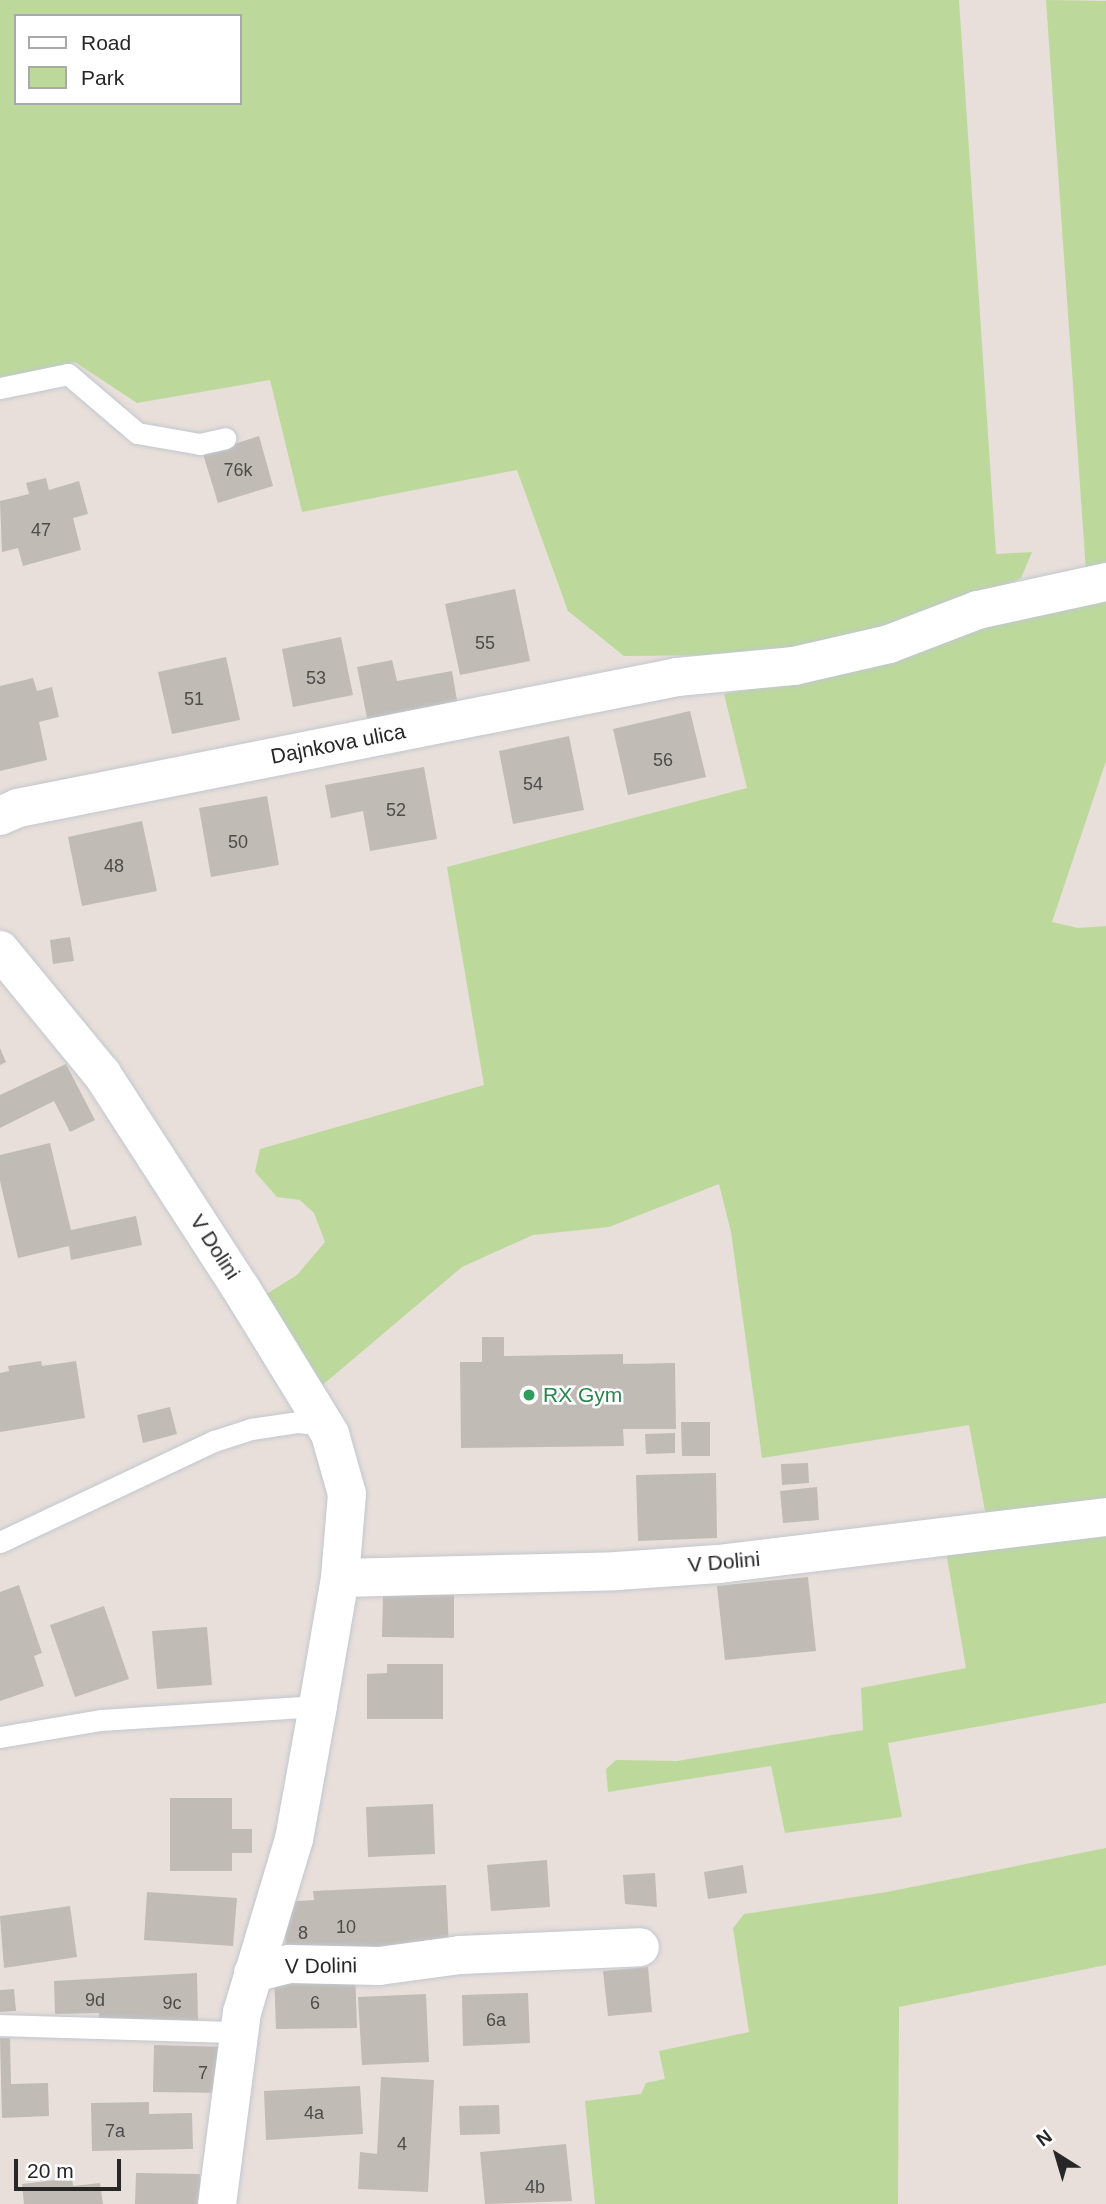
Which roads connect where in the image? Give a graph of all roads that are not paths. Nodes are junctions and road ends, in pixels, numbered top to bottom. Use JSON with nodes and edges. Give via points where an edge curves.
{"nodes":[{"id":1,"x":0,"y":388,"type":"edge"},
{"id":2,"x":225,"y":438,"type":"dead end"},
{"id":3,"x":1106,"y":582,"type":"edge"},
{"id":4,"x":0,"y":816,"type":"edge"},
{"id":5,"x":3,"y":957,"type":"edge"},
{"id":6,"x":325,"y":1425,"type":"junction"},
{"id":7,"x":1106,"y":1517,"type":"edge"},
{"id":8,"x":0,"y":1542,"type":"edge"},
{"id":9,"x":340,"y":1578,"type":"junction"},
{"id":10,"x":318,"y":1706,"type":"junction"},
{"id":11,"x":0,"y":1737,"type":"edge"},
{"id":12,"x":640,"y":1947,"type":"dead end"},
{"id":13,"x":253,"y":1973,"type":"junction"},
{"id":14,"x":0,"y":2025,"type":"edge"},
{"id":15,"x":239,"y":2032,"type":"junction"},
{"id":16,"x":217,"y":2204,"type":"edge"}],
"edges":[{"from":1,"to":2,"type":"lane","via":[[68,374],[137,433],[191,443]]},
{"from":3,"to":4,"type":"street","name":"Dajnkova ulica","via":[[978,610],[890,644],[794,666],[677,677],[18,808]]},
{"from":5,"to":6,"type":"street","name":"V Dolini","via":[[102,1073]]},
{"from":6,"to":8,"type":"lane","via":[[298,1422],[263,1427],[214,1441]]},
{"from":6,"to":9,"type":"street","name":"V Dolini","via":[[341,1463],[346,1494]]},
{"from":7,"to":9,"type":"street","name":"V Dolini","via":[[706,1565]]},
{"from":9,"to":10,"type":"street","name":"V Dolini"},
{"from":10,"to":11,"type":"lane","via":[[101,1720]]},
{"from":10,"to":13,"type":"street","name":"V Dolini","via":[[294,1839]]},
{"from":12,"to":13,"type":"street","name":"V Dolini","via":[[460,1955],[379,1966],[290,1964]]},
{"from":13,"to":15,"type":"street","name":"V Dolini"},
{"from":14,"to":15,"type":"lane"},
{"from":15,"to":16,"type":"street","name":"V Dolini"}]}
